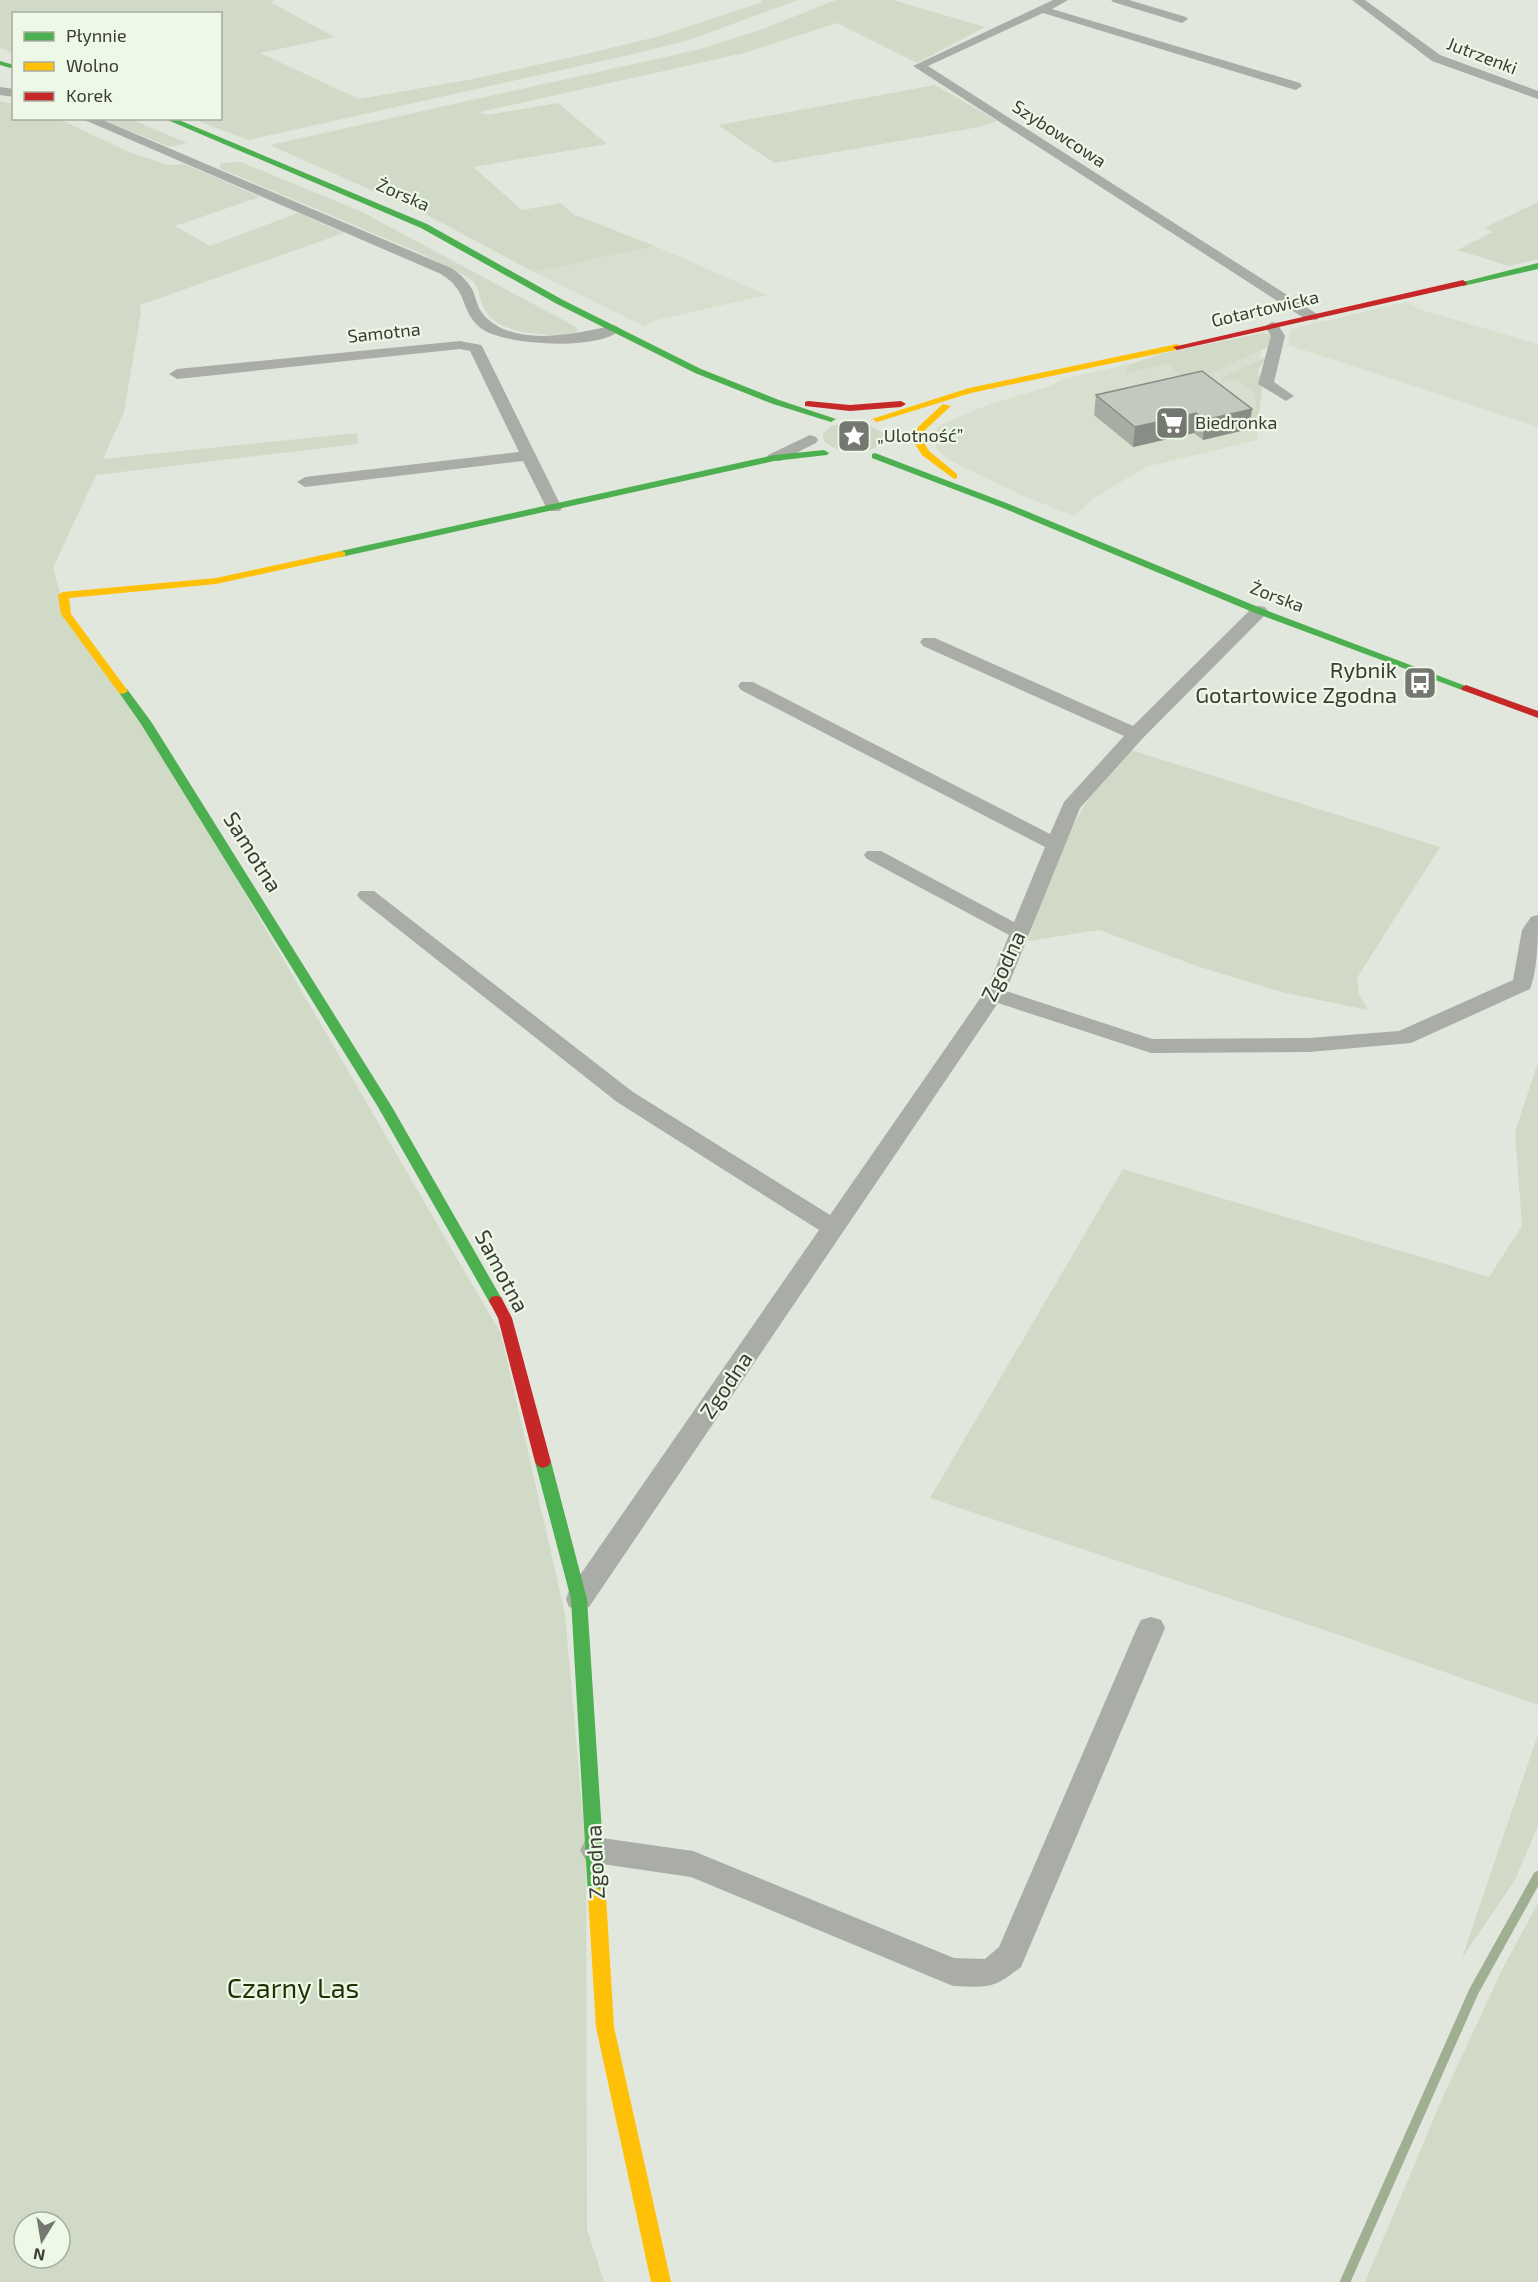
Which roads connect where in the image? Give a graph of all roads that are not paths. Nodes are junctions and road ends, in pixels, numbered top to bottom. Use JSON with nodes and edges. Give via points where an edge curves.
{"nodes":[{"id":1,"x":1062,"y":0,"type":"edge"},
{"id":2,"x":1117,"y":0,"type":"edge"},
{"id":3,"x":1359,"y":0,"type":"edge"},
{"id":4,"x":1041,"y":9,"type":"junction"},
{"id":5,"x":1182,"y":19,"type":"dead end"},
{"id":6,"x":1296,"y":87,"type":"dead end"},
{"id":7,"x":1538,"y":95,"type":"edge"},
{"id":8,"x":91,"y":120,"type":"edge"},
{"id":9,"x":171,"y":120,"type":"edge"},
{"id":10,"x":1538,"y":266,"type":"edge"},
{"id":11,"x":1312,"y":317,"type":"junction"},
{"id":12,"x":1272,"y":326,"type":"junction"},
{"id":13,"x":614,"y":329,"type":"junction"},
{"id":14,"x":672,"y":359,"type":"junction"},
{"id":15,"x":177,"y":374,"type":"dead end"},
{"id":16,"x":741,"y":389,"type":"junction"},
{"id":17,"x":1286,"y":396,"type":"dead end"},
{"id":18,"x":948,"y":401,"type":"junction"},
{"id":19,"x":831,"y":419,"type":"junction"},
{"id":20,"x":877,"y":419,"type":"junction"},
{"id":21,"x":811,"y":435,"type":"junction"},
{"id":22,"x":892,"y":449,"type":"dead end"},
{"id":23,"x":908,"y":454,"type":"dead end"},
{"id":24,"x":831,"y":455,"type":"joint"},
{"id":25,"x":528,"y":456,"type":"junction"},
{"id":26,"x":875,"y":456,"type":"junction"},
{"id":27,"x":774,"y":458,"type":"junction"},
{"id":28,"x":860,"y":458,"type":"dead end"},
{"id":29,"x":959,"y":480,"type":"junction"},
{"id":30,"x":305,"y":482,"type":"dead end"},
{"id":31,"x":1006,"y":507,"type":"junction"},
{"id":32,"x":554,"y":508,"type":"junction"},
{"id":33,"x":1259,"y":611,"type":"junction"},
{"id":34,"x":929,"y":642,"type":"dead end"},
{"id":35,"x":747,"y":686,"type":"dead end"},
{"id":36,"x":1538,"y":715,"type":"edge"},
{"id":37,"x":1137,"y":734,"type":"junction"},
{"id":38,"x":1055,"y":844,"type":"junction"},
{"id":39,"x":874,"y":855,"type":"dead end"},
{"id":40,"x":367,"y":895,"type":"dead end"},
{"id":41,"x":1538,"y":921,"type":"edge"},
{"id":42,"x":1020,"y":933,"type":"junction"},
{"id":43,"x":993,"y":994,"type":"junction"},
{"id":44,"x":833,"y":1228,"type":"junction"},
{"id":45,"x":579,"y":1599,"type":"junction"},
{"id":46,"x":1151,"y":1628,"type":"dead end"},
{"id":47,"x":595,"y":1850,"type":"junction"},
{"id":48,"x":661,"y":2282,"type":"edge"}],
"edges":[{"from":1,"to":4,"type":"street","name":"Szybowcowa"},
{"from":2,"to":5,"type":"street"},
{"from":3,"to":7,"type":"street","name":"Jutrzenki","via":[[1436,58]]},
{"from":4,"to":6,"type":"street"},
{"from":4,"to":11,"type":"street","name":"Szybowcowa","via":[[919,66]]},
{"from":8,"to":13,"type":"street","via":[[446,271],[466,288],[477,317],[499,331],[561,340]]},
{"from":9,"to":13,"type":"street","name":"Żorska","via":[[424,226]]},
{"from":10,"to":11,"type":"street","name":"Gotartowicka"},
{"from":11,"to":12,"type":"street","name":"Gotartowicka"},
{"from":12,"to":17,"type":"street","via":[[1278,336],[1266,384]]},
{"from":12,"to":18,"type":"street","name":"Gotartowicka"},
{"from":13,"to":14,"type":"street","name":"Żorska"},
{"from":14,"to":16,"type":"street","name":"Żorska"},
{"from":14,"to":21,"type":"street","name":"Żorska","via":[[718,387],[788,417]]},
{"from":15,"to":25,"type":"street","name":"Samotna","via":[[460,345],[476,348]]},
{"from":16,"to":18,"type":"street","via":[[817,406],[850,408]]},
{"from":16,"to":19,"type":"street","name":"Żorska"},
{"from":18,"to":20,"type":"street","name":"Gotartowicka"},
{"from":18,"to":20,"type":"street","name":"Gotartowicka","via":[[899,428]]},
{"from":18,"to":29,"type":"street","via":[[921,429],[918,441],[925,453]]},
{"from":19,"to":20,"type":"street"},
{"from":19,"to":21,"type":"street","via":[[819,424]]},
{"from":21,"to":24,"type":"street","name":"Żorska"},
{"from":21,"to":27,"type":"street","name":"Samotna"},
{"from":22,"to":26,"type":"street"},
{"from":23,"to":29,"type":"street","name":"Żorska"},
{"from":24,"to":27,"type":"street","name":"Samotna"},
{"from":25,"to":30,"type":"street"},
{"from":25,"to":32,"type":"street","name":"Samotna"},
{"from":26,"to":28,"type":"street"},
{"from":26,"to":31,"type":"street","name":"Żorska"},
{"from":27,"to":32,"type":"street","name":"Samotna"},
{"from":29,"to":31,"type":"street","name":"Żorska"},
{"from":31,"to":33,"type":"street","name":"Żorska"},
{"from":32,"to":45,"type":"street","name":"Samotna","via":[[216,581],[63,595],[66,614],[146,723],[385,1107],[505,1318]]},
{"from":33,"to":36,"type":"street","name":"Żorska"},
{"from":33,"to":37,"type":"street","name":"Zgodna"},
{"from":34,"to":37,"type":"street"},
{"from":35,"to":38,"type":"street"},
{"from":37,"to":38,"type":"street","name":"Zgodna","via":[[1071,806]]},
{"from":38,"to":42,"type":"street","name":"Zgodna"},
{"from":39,"to":42,"type":"street"},
{"from":40,"to":44,"type":"street","via":[[625,1097]]},
{"from":41,"to":43,"type":"street","via":[[1532,930],[1523,984],[1403,1038],[1309,1045],[1151,1046]]},
{"from":42,"to":43,"type":"street","name":"Zgodna"},
{"from":43,"to":44,"type":"street","name":"Zgodna"},
{"from":44,"to":45,"type":"street","name":"Zgodna"},
{"from":45,"to":47,"type":"street","name":"Zgodna"},
{"from":46,"to":47,"type":"street","via":[[1010,1957],[990,1973],[953,1972],[693,1864]]},
{"from":47,"to":48,"type":"street","name":"Zgodna","via":[[605,2027]]}]}
